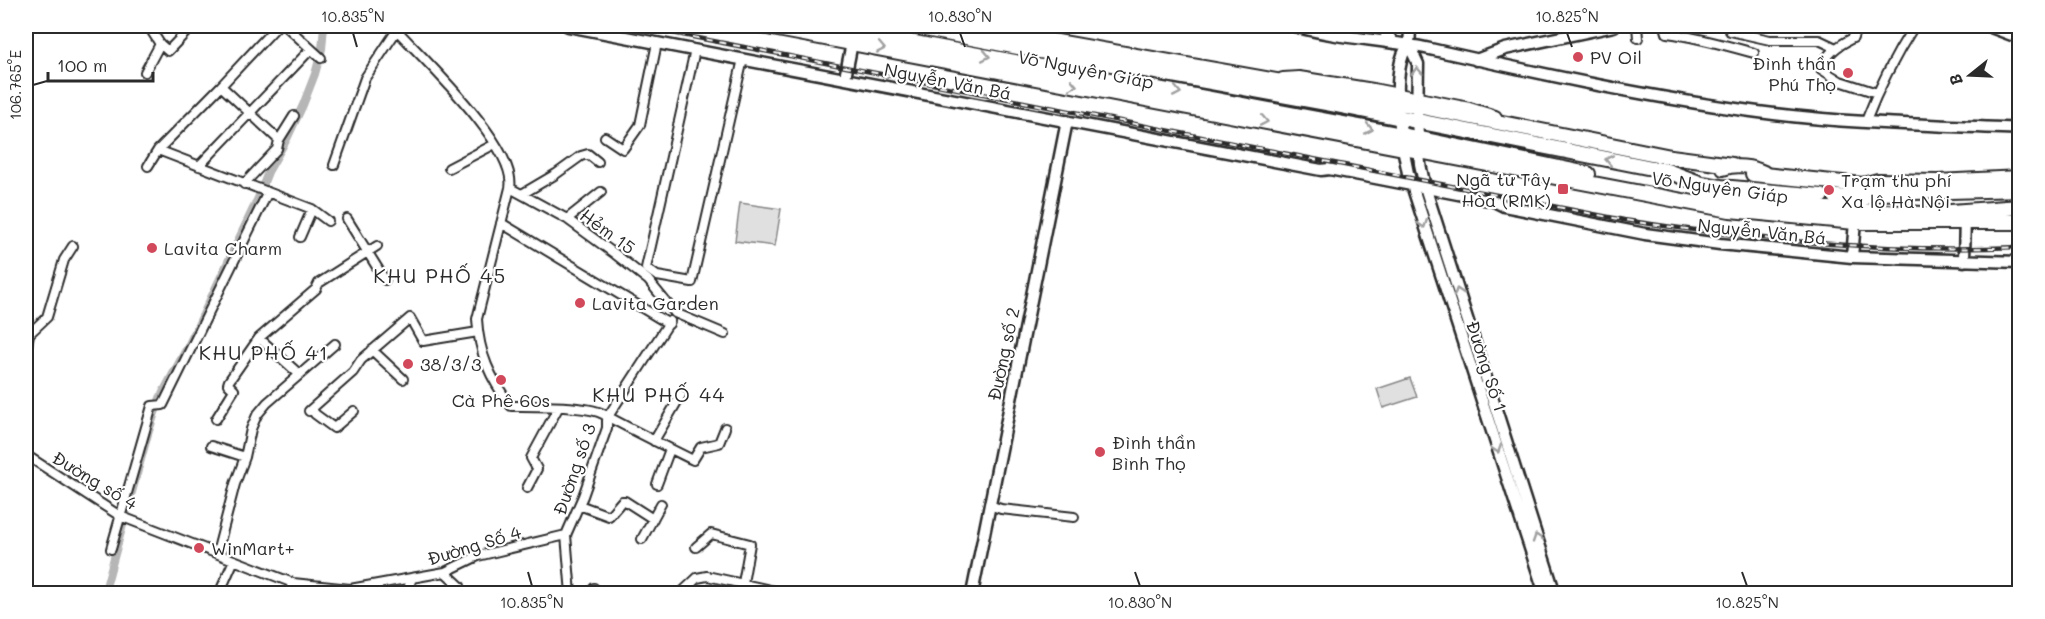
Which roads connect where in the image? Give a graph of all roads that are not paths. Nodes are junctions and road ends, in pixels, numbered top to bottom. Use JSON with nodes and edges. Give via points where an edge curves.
{"nodes":[{"id":1,"x":156,"y":26,"type":"edge"},
{"id":2,"x":192,"y":26,"type":"edge"},
{"id":3,"x":277,"y":26,"type":"edge"},
{"id":4,"x":286,"y":26,"type":"edge"},
{"id":5,"x":568,"y":26,"type":"edge"},
{"id":6,"x":762,"y":26,"type":"edge"},
{"id":7,"x":825,"y":26,"type":"edge"},
{"id":8,"x":909,"y":26,"type":"edge"},
{"id":9,"x":967,"y":26,"type":"edge"},
{"id":10,"x":1295,"y":26,"type":"edge"},
{"id":11,"x":1380,"y":26,"type":"edge"},
{"id":12,"x":1409,"y":26,"type":"edge"},
{"id":13,"x":1614,"y":26,"type":"edge"},
{"id":14,"x":1637,"y":26,"type":"edge"},
{"id":15,"x":1665,"y":26,"type":"edge"},
{"id":16,"x":1728,"y":26,"type":"edge"},
{"id":17,"x":1856,"y":26,"type":"edge"},
{"id":18,"x":1914,"y":26,"type":"edge"},
{"id":19,"x":1988,"y":26,"type":"edge"},
{"id":20,"x":395,"y":28,"type":"edge"},
{"id":21,"x":853,"y":37,"type":"junction"},
{"id":22,"x":1638,"y":38,"type":"dead end"},
{"id":23,"x":2019,"y":38,"type":"edge"},
{"id":24,"x":657,"y":43,"type":"junction"},
{"id":25,"x":1394,"y":43,"type":"junction"},
{"id":26,"x":160,"y":44,"type":"junction"},
{"id":27,"x":1409,"y":45,"type":"junction"},
{"id":28,"x":1836,"y":48,"type":"junction"},
{"id":29,"x":310,"y":50,"type":"junction"},
{"id":30,"x":695,"y":50,"type":"junction"},
{"id":31,"x":1754,"y":52,"type":"dead end"},
{"id":32,"x":321,"y":58,"type":"dead end"},
{"id":33,"x":743,"y":59,"type":"junction"},
{"id":34,"x":1476,"y":60,"type":"junction"},
{"id":35,"x":145,"y":72,"type":"dead end"},
{"id":36,"x":845,"y":78,"type":"junction"},
{"id":37,"x":1276,"y":81,"type":"junction"},
{"id":38,"x":221,"y":86,"type":"junction"},
{"id":39,"x":1331,"y":91,"type":"junction"},
{"id":40,"x":1877,"y":93,"type":"junction"},
{"id":41,"x":1417,"y":103,"type":"junction"},
{"id":42,"x":1399,"y":105,"type":"junction"},
{"id":43,"x":1351,"y":108,"type":"junction"},
{"id":44,"x":250,"y":115,"type":"junction"},
{"id":45,"x":294,"y":116,"type":"dead end"},
{"id":46,"x":1067,"y":121,"type":"junction"},
{"id":47,"x":1417,"y":121,"type":"junction"},
{"id":48,"x":1866,"y":121,"type":"junction"},
{"id":49,"x":2019,"y":129,"type":"edge"},
{"id":50,"x":605,"y":137,"type":"dead end"},
{"id":51,"x":279,"y":140,"type":"junction"},
{"id":52,"x":1402,"y":141,"type":"junction"},
{"id":53,"x":495,"y":144,"type":"junction"},
{"id":54,"x":1419,"y":145,"type":"junction"},
{"id":55,"x":158,"y":150,"type":"junction"},
{"id":56,"x":598,"y":162,"type":"dead end"},
{"id":57,"x":334,"y":165,"type":"dead end"},
{"id":58,"x":148,"y":166,"type":"dead end"},
{"id":59,"x":199,"y":166,"type":"junction"},
{"id":60,"x":449,"y":168,"type":"dead end"},
{"id":61,"x":1730,"y":169,"type":"junction"},
{"id":62,"x":1667,"y":171,"type":"junction"},
{"id":63,"x":1753,"y":174,"type":"dead end"},
{"id":64,"x":1770,"y":176,"type":"junction"},
{"id":65,"x":2019,"y":178,"type":"edge"},
{"id":66,"x":244,"y":184,"type":"junction"},
{"id":67,"x":1863,"y":185,"type":"junction"},
{"id":68,"x":510,"y":188,"type":"junction"},
{"id":69,"x":1412,"y":188,"type":"junction"},
{"id":70,"x":2019,"y":189,"type":"edge"},
{"id":71,"x":1426,"y":191,"type":"junction"},
{"id":72,"x":268,"y":192,"type":"junction"},
{"id":73,"x":601,"y":192,"type":"dead end"},
{"id":74,"x":522,"y":194,"type":"junction"},
{"id":75,"x":1879,"y":194,"type":"junction"},
{"id":76,"x":1821,"y":196,"type":"dead end"},
{"id":77,"x":1836,"y":197,"type":"dead end"},
{"id":78,"x":2019,"y":207,"type":"edge"},
{"id":79,"x":312,"y":209,"type":"junction"},
{"id":80,"x":1923,"y":214,"type":"junction"},
{"id":81,"x":1965,"y":217,"type":"junction"},
{"id":82,"x":347,"y":219,"type":"dead end"},
{"id":83,"x":567,"y":219,"type":"junction"},
{"id":84,"x":328,"y":221,"type":"dead end"},
{"id":85,"x":1855,"y":222,"type":"junction"},
{"id":86,"x":2019,"y":222,"type":"edge"},
{"id":87,"x":501,"y":223,"type":"junction"},
{"id":88,"x":1907,"y":224,"type":"junction"},
{"id":89,"x":300,"y":237,"type":"dead end"},
{"id":90,"x":73,"y":246,"type":"dead end"},
{"id":91,"x":377,"y":246,"type":"dead end"},
{"id":92,"x":368,"y":252,"type":"junction"},
{"id":93,"x":1852,"y":257,"type":"junction"},
{"id":94,"x":1964,"y":261,"type":"junction"},
{"id":95,"x":2019,"y":262,"type":"edge"},
{"id":96,"x":384,"y":280,"type":"dead end"},
{"id":97,"x":675,"y":313,"type":"junction"},
{"id":98,"x":669,"y":324,"type":"junction"},
{"id":99,"x":478,"y":332,"type":"junction"},
{"id":100,"x":725,"y":334,"type":"dead end"},
{"id":101,"x":259,"y":338,"type":"junction"},
{"id":102,"x":335,"y":344,"type":"dead end"},
{"id":103,"x":372,"y":350,"type":"junction"},
{"id":104,"x":26,"y":352,"type":"edge"},
{"id":105,"x":299,"y":374,"type":"junction"},
{"id":106,"x":403,"y":379,"type":"dead end"},
{"id":107,"x":681,"y":395,"type":"dead end"},
{"id":108,"x":558,"y":408,"type":"junction"},
{"id":109,"x":354,"y":411,"type":"dead end"},
{"id":110,"x":607,"y":418,"type":"junction"},
{"id":111,"x":216,"y":419,"type":"dead end"},
{"id":112,"x":725,"y":428,"type":"dead end"},
{"id":113,"x":654,"y":441,"type":"junction"},
{"id":114,"x":211,"y":446,"type":"dead end"},
{"id":115,"x":670,"y":449,"type":"junction"},
{"id":116,"x":26,"y":455,"type":"edge"},
{"id":117,"x":245,"y":457,"type":"junction"},
{"id":118,"x":657,"y":484,"type":"dead end"},
{"id":119,"x":527,"y":488,"type":"dead end"},
{"id":120,"x":661,"y":504,"type":"dead end"},
{"id":121,"x":579,"y":505,"type":"junction"},
{"id":122,"x":989,"y":505,"type":"junction"},
{"id":123,"x":120,"y":516,"type":"junction"},
{"id":124,"x":1074,"y":517,"type":"dead end"},
{"id":125,"x":653,"y":519,"type":"junction"},
{"id":126,"x":566,"y":535,"type":"junction"},
{"id":127,"x":642,"y":539,"type":"dead end"},
{"id":128,"x":696,"y":547,"type":"dead end"},
{"id":129,"x":111,"y":549,"type":"dead end"},
{"id":130,"x":217,"y":553,"type":"junction"},
{"id":131,"x":234,"y":560,"type":"junction"},
{"id":132,"x":445,"y":572,"type":"junction"},
{"id":133,"x":412,"y":578,"type":"junction"},
{"id":134,"x":743,"y":582,"type":"junction"},
{"id":135,"x":293,"y":583,"type":"junction"},
{"id":136,"x":682,"y":592,"type":"edge"},
{"id":137,"x":219,"y":594,"type":"edge"},
{"id":138,"x":288,"y":594,"type":"edge"},
{"id":139,"x":406,"y":594,"type":"edge"},
{"id":140,"x":458,"y":594,"type":"edge"},
{"id":141,"x":571,"y":594,"type":"edge"},
{"id":142,"x":741,"y":594,"type":"edge"},
{"id":143,"x":789,"y":594,"type":"edge"},
{"id":144,"x":972,"y":594,"type":"edge"},
{"id":145,"x":1545,"y":594,"type":"edge"},
{"id":146,"x":1555,"y":594,"type":"edge"}],
"edges":[{"from":1,"to":26,"type":"street","via":[[151,30]]},
{"from":2,"to":26,"type":"street","via":[[168,51]]},
{"from":3,"to":38,"type":"street"},
{"from":4,"to":29,"type":"street"},
{"from":5,"to":24,"type":"main road","name":"Nguyễn Văn Bá"},
{"from":6,"to":21,"type":"highway","name":"Võ Nguyên Giáp"},
{"from":7,"to":21,"type":"highway","name":"Võ Nguyên Giáp"},
{"from":8,"to":43,"type":"highway","name":"Võ Nguyên Giáp"},
{"from":9,"to":37,"type":"highway","name":"Võ Nguyên Giáp"},
{"from":10,"to":25,"type":"main road"},
{"from":11,"to":25,"type":"main road"},
{"from":12,"to":27,"type":"main road"},
{"from":13,"to":34,"type":"main road","via":[[1504,49]]},
{"from":14,"to":22,"type":"street"},
{"from":15,"to":31,"type":"street","via":[[1667,33]]},
{"from":16,"to":28,"type":"street","via":[[1730,31],[1770,40],[1814,39]]},
{"from":17,"to":28,"type":"street","via":[[1852,38]]},
{"from":18,"to":40,"type":"street"},
{"from":19,"to":23,"type":"main road"},
{"from":20,"to":53,"type":"street","name":"Đường số 3"},
{"from":20,"to":57,"type":"street","via":[[364,78]]},
{"from":21,"to":36,"type":"main road"},
{"from":21,"to":52,"type":"highway","name":"Võ Nguyên Giáp","one_way":true},
{"from":24,"to":30,"type":"main road","name":"Nguyễn Văn Bá"},
{"from":24,"to":50,"type":"street","via":[[640,125],[623,149]]},
{"from":25,"to":27,"type":"main road"},
{"from":26,"to":35,"type":"street"},
{"from":27,"to":34,"type":"main road"},
{"from":41,"to":27,"type":"main road","name":"Đường Số 1","one_way":true,"via":[[1418,64]]},
{"from":27,"to":42,"type":"main road","name":"Đường Số 1","via":[[1401,60]]},
{"from":28,"to":40,"type":"street","via":[[1821,69],[1840,81]]},
{"from":29,"to":32,"type":"street"},
{"from":29,"to":44,"type":"street"},
{"from":30,"to":33,"type":"main road","name":"Nguyễn Văn Bá"},
{"from":30,"to":33,"type":"street","via":[[646,268],[657,276],[692,282]]},
{"from":33,"to":36,"type":"main road","name":"Nguyễn Văn Bá"},
{"from":34,"to":48,"type":"main road","via":[[1751,111]]},
{"from":36,"to":46,"type":"main road","name":"Nguyễn Văn Bá"},
{"from":37,"to":39,"type":"highway","name":"Võ Nguyên Giáp"},
{"from":37,"to":42,"type":"main road","name":"Võ Nguyên Giáp","via":[[1299,78]]},
{"from":38,"to":44,"type":"street"},
{"from":38,"to":55,"type":"street"},
{"from":39,"to":42,"type":"highway","name":"Võ Nguyên Giáp"},
{"from":39,"to":43,"type":"highway"},
{"from":40,"to":48,"type":"street"},
{"from":41,"to":42,"type":"highway","name":"Võ Nguyên Giáp"},
{"from":41,"to":47,"type":"main road","name":"Đường Số 1"},
{"from":41,"to":61,"type":"highway","name":"Võ Nguyên Giáp"},
{"from":42,"to":43,"type":"highway","name":"Võ Nguyên Giáp","via":[[1383,114]]},
{"from":42,"to":47,"type":"highway","name":"Võ Nguyên Giáp"},
{"from":42,"to":52,"type":"main road","name":"Đường Số 1"},
{"from":44,"to":51,"type":"street"},
{"from":44,"to":59,"type":"street"},
{"from":45,"to":51,"type":"street"},
{"from":46,"to":69,"type":"main road","name":"Nguyễn Văn Bá"},
{"from":46,"to":122,"type":"main road","name":"Đường số 2"},
{"from":47,"to":54,"type":"main road","name":"Đường Số 1"},
{"from":62,"to":47,"type":"highway","name":"Võ Nguyên Giáp","one_way":true},
{"from":48,"to":49,"type":"main road"},
{"from":51,"to":66,"type":"street","via":[[277,149]]},
{"from":52,"to":54,"type":"highway","name":"Võ Nguyên Giáp"},
{"from":52,"to":69,"type":"main road","name":"Đường Số 1"},
{"from":53,"to":60,"type":"street"},
{"from":53,"to":68,"type":"street","name":"Đường số 3","via":[[508,168]]},
{"from":54,"to":71,"type":"main road","name":"Đường Số 1"},
{"from":54,"to":80,"type":"highway","name":"Võ Nguyên Giáp","via":[[1728,200]]},
{"from":54,"to":85,"type":"highway","name":"Võ Nguyên Giáp","via":[[1730,210]]},
{"from":55,"to":58,"type":"street"},
{"from":55,"to":59,"type":"street"},
{"from":56,"to":74,"type":"street","via":[[588,154],[581,156]]},
{"from":59,"to":66,"type":"street"},
{"from":61,"to":62,"type":"highway"},
{"from":61,"to":64,"type":"main road","name":"Võ Nguyên Giáp","via":[[1757,169]]},
{"from":62,"to":76,"type":"highway","name":"Võ Nguyên Giáp","via":[[1702,184]]},
{"from":63,"to":64,"type":"highway","name":"Võ Nguyên Giáp"},
{"from":64,"to":67,"type":"highway","name":"Võ Nguyên Giáp"},
{"from":65,"to":67,"type":"highway","name":"Võ Nguyên Giáp","via":[[1878,181]]},
{"from":66,"to":72,"type":"street"},
{"from":67,"to":75,"type":"highway"},
{"from":68,"to":74,"type":"street","name":"Hẻm 15"},
{"from":68,"to":87,"type":"street","name":"Đường số 3"},
{"from":69,"to":71,"type":"main road","name":"Nguyễn Văn Bá"},
{"from":69,"to":145,"type":"main road","name":"Đường Số 1","one_way":true},
{"from":70,"to":75,"type":"highway"},
{"from":71,"to":93,"type":"main road","name":"Nguyễn Văn Bá","via":[[1493,208],[1504,206],[1669,238]]},
{"from":146,"to":71,"type":"main road","name":"Đường Số 1","one_way":true},
{"from":72,"to":79,"type":"street"},
{"from":72,"to":123,"type":"street","via":[[163,405],[152,406]]},
{"from":73,"to":83,"type":"street"},
{"from":74,"to":83,"type":"street","name":"Hẻm 15"},
{"from":75,"to":77,"type":"highway"},
{"from":78,"to":81,"type":"highway","name":"Võ Nguyên Giáp"},
{"from":79,"to":84,"type":"street"},
{"from":79,"to":89,"type":"street"},
{"from":80,"to":81,"type":"highway","name":"Võ Nguyên Giáp"},
{"from":80,"to":88,"type":"highway"},
{"from":81,"to":86,"type":"highway","name":"Võ Nguyên Giáp","via":[[1991,223]]},
{"from":81,"to":88,"type":"highway","name":"Võ Nguyên Giáp"},
{"from":81,"to":94,"type":"main road"},
{"from":82,"to":92,"type":"street"},
{"from":83,"to":97,"type":"street","name":"Hẻm 15","via":[[648,280]]},
{"from":85,"to":88,"type":"highway","name":"Võ Nguyên Giáp"},
{"from":85,"to":93,"type":"main road"},
{"from":87,"to":98,"type":"street"},
{"from":87,"to":99,"type":"street","name":"Đường số 3","via":[[477,319]]},
{"from":90,"to":104,"type":"street","via":[[64,260],[47,317],[29,334]]},
{"from":91,"to":92,"type":"street"},
{"from":92,"to":96,"type":"street"},
{"from":92,"to":101,"type":"street","via":[[319,283]]},
{"from":93,"to":94,"type":"main road","name":"Nguyễn Văn Bá"},
{"from":94,"to":95,"type":"main road","name":"Nguyễn Văn Bá"},
{"from":97,"to":98,"type":"street"},
{"from":97,"to":100,"type":"street"},
{"from":98,"to":110,"type":"street"},
{"from":99,"to":103,"type":"street","via":[[423,341],[410,318]]},
{"from":99,"to":108,"type":"street","name":"Đường số 3","via":[[494,383],[511,406]]},
{"from":101,"to":105,"type":"street"},
{"from":101,"to":111,"type":"street","via":[[229,381],[234,390]]},
{"from":102,"to":105,"type":"street"},
{"from":103,"to":106,"type":"street"},
{"from":103,"to":109,"type":"street","via":[[311,410],[334,428]]},
{"from":105,"to":117,"type":"street","via":[[257,415]]},
{"from":107,"to":113,"type":"street"},
{"from":108,"to":110,"type":"street","name":"Đường số 3","via":[[583,409]]},
{"from":108,"to":119,"type":"street","via":[[531,458],[537,469]]},
{"from":110,"to":113,"type":"street"},
{"from":110,"to":121,"type":"street","name":"Đường số 3","via":[[607,428]]},
{"from":112,"to":115,"type":"street","via":[[719,443],[701,447],[693,460]]},
{"from":113,"to":115,"type":"street"},
{"from":114,"to":117,"type":"street"},
{"from":115,"to":118,"type":"street"},
{"from":116,"to":123,"type":"street","name":"Đường số 4"},
{"from":117,"to":130,"type":"street"},
{"from":120,"to":125,"type":"street"},
{"from":121,"to":125,"type":"street","via":[[609,516],[622,501]]},
{"from":121,"to":126,"type":"street","name":"Đường số 3"},
{"from":122,"to":124,"type":"street"},
{"from":122,"to":144,"type":"main road","name":"Đường số 2"},
{"from":123,"to":129,"type":"street"},
{"from":123,"to":130,"type":"street","name":"Đường số 4"},
{"from":125,"to":127,"type":"street"},
{"from":126,"to":132,"type":"street","name":"Đường Số 4","via":[[478,556]]},
{"from":126,"to":141,"type":"street","name":"Đường số 3"},
{"from":128,"to":134,"type":"street","via":[[711,534],[750,544]]},
{"from":130,"to":131,"type":"street","name":"Đường Số 4"},
{"from":131,"to":135,"type":"street","name":"Đường Số 4"},
{"from":131,"to":137,"type":"street"},
{"from":132,"to":133,"type":"street","name":"Đường Số 4"},
{"from":132,"to":140,"type":"street","via":[[460,586]]},
{"from":133,"to":135,"type":"street","name":"Đường Số 4","via":[[350,589]]},
{"from":133,"to":139,"type":"street"},
{"from":134,"to":136,"type":"street","via":[[707,576],[697,578]]},
{"from":134,"to":142,"type":"street"},
{"from":134,"to":143,"type":"street"},
{"from":135,"to":138,"type":"street"}]}
